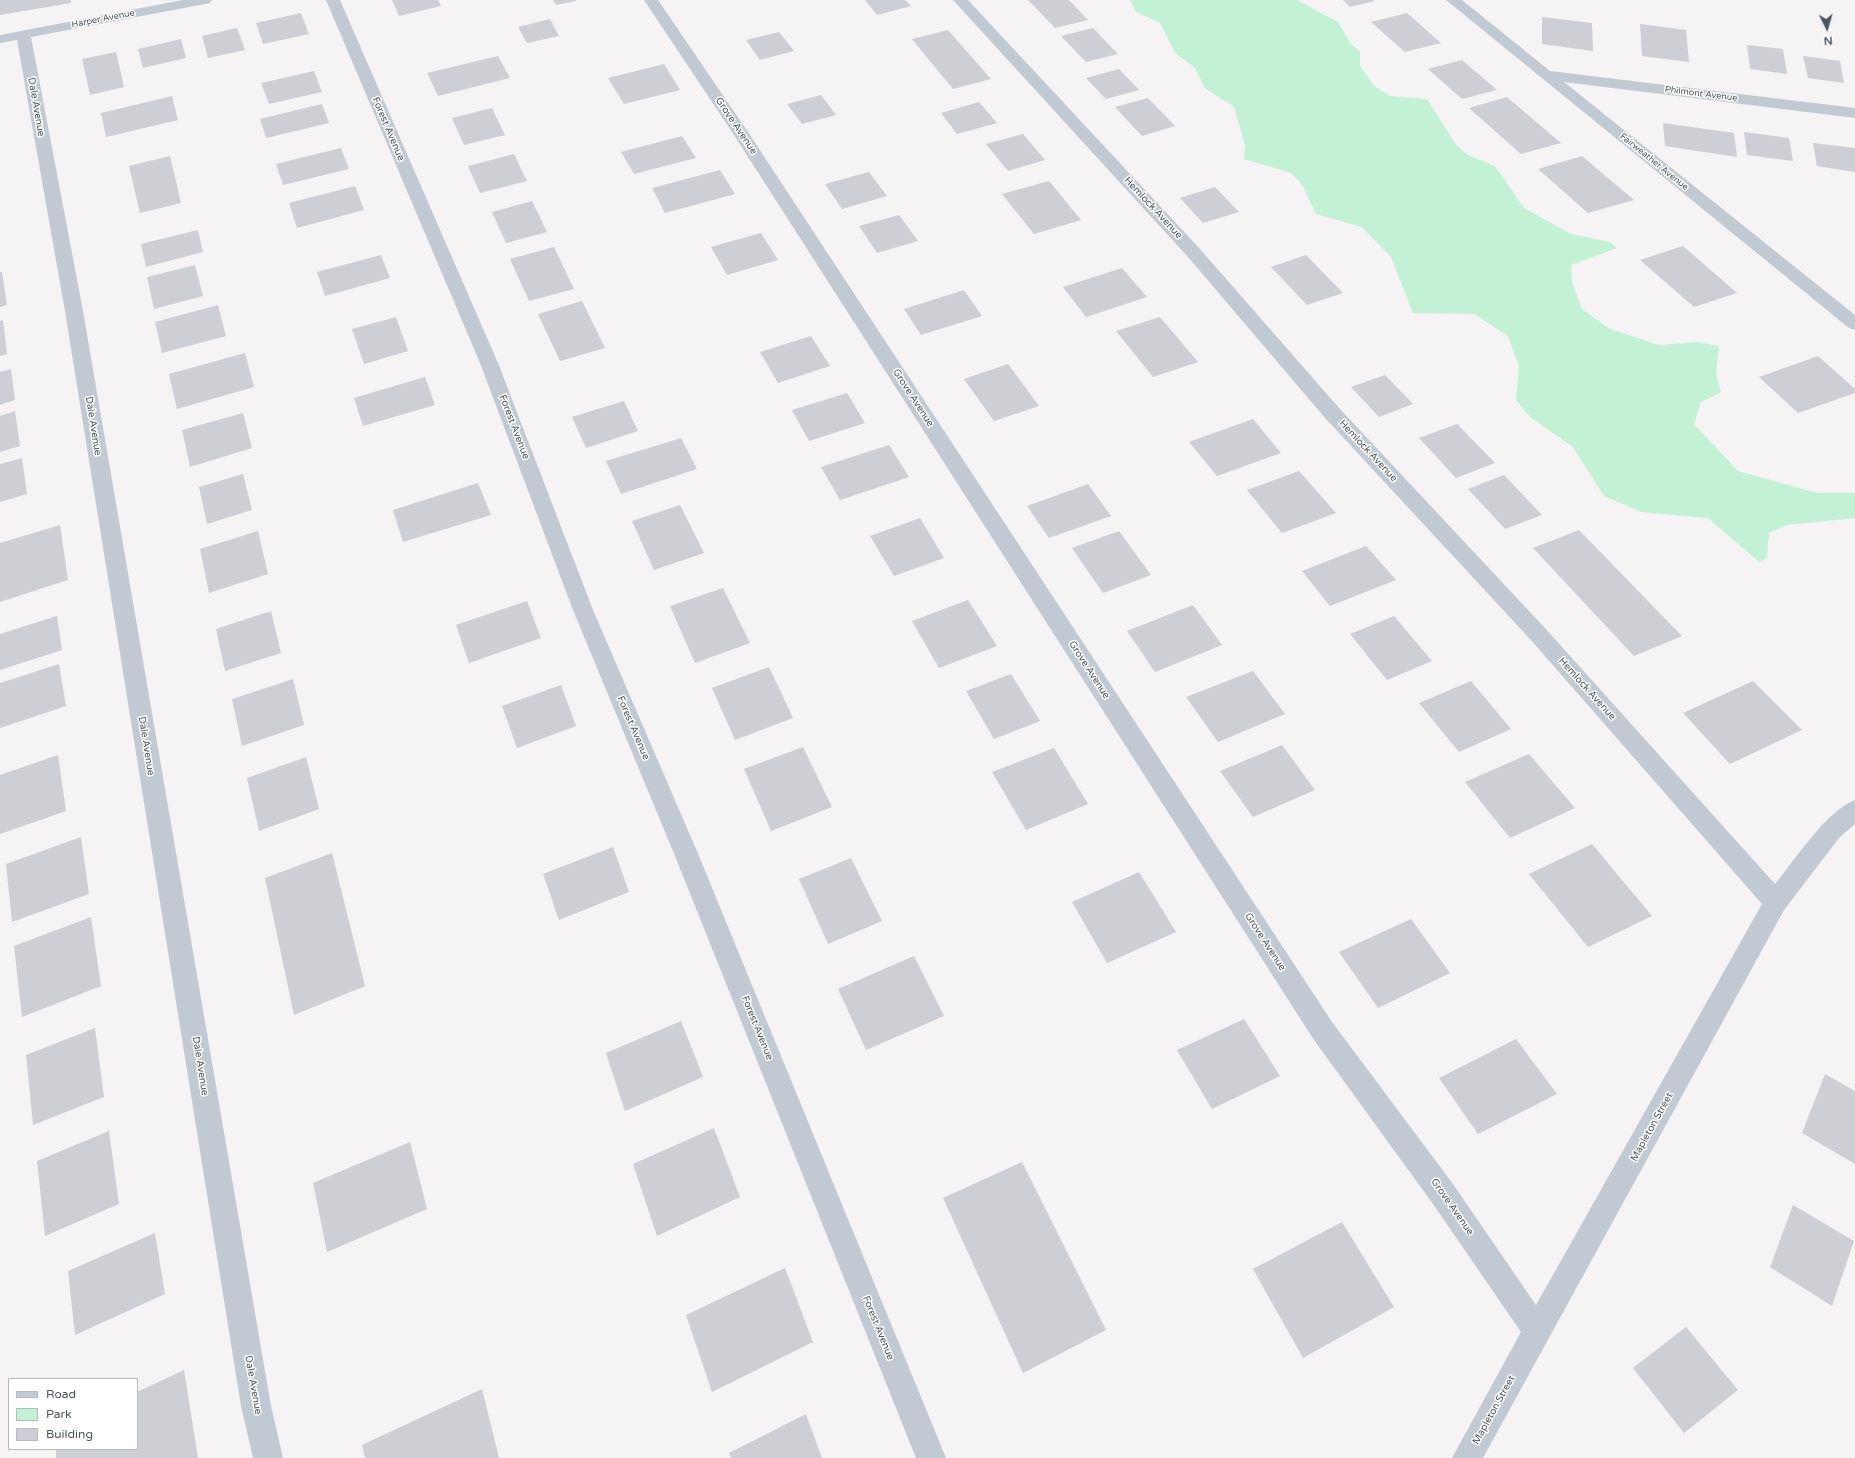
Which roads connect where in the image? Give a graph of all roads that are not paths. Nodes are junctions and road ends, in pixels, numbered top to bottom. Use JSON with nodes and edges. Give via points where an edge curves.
{"nodes":[{"id":1,"x":205,"y":0,"type":"edge"},
{"id":2,"x":333,"y":0,"type":"edge"},
{"id":3,"x":651,"y":0,"type":"edge"},
{"id":4,"x":960,"y":0,"type":"edge"},
{"id":5,"x":1453,"y":0,"type":"edge"},
{"id":6,"x":23,"y":34,"type":"junction"},
{"id":7,"x":0,"y":39,"type":"edge"},
{"id":8,"x":1546,"y":75,"type":"junction"},
{"id":9,"x":1855,"y":113,"type":"edge"},
{"id":10,"x":1853,"y":321,"type":"edge"},
{"id":11,"x":1855,"y":810,"type":"edge"},
{"id":12,"x":1776,"y":902,"type":"junction"},
{"id":13,"x":1538,"y":1332,"type":"junction"},
{"id":14,"x":268,"y":1458,"type":"edge"},
{"id":15,"x":931,"y":1458,"type":"edge"},
{"id":16,"x":1467,"y":1458,"type":"edge"}],
"edges":[{"from":1,"to":6,"type":"street","name":"Harper Avenue"},
{"from":2,"to":15,"type":"street","name":"Forest Avenue","via":[[489,364],[583,610],[687,856]]},
{"from":3,"to":13,"type":"street","name":"Grove Avenue","via":[[747,142],[1319,1024],[1443,1194]]},
{"from":4,"to":12,"type":"street","name":"Hemlock Avenue","via":[[1194,253],[1334,414],[1537,633]]},
{"from":5,"to":8,"type":"street","name":"Fairweather Avenue"},
{"from":6,"to":7,"type":"street","name":"Harper Avenue"},
{"from":6,"to":14,"type":"street","name":"Dale Avenue","via":[[74,310],[254,1390]]},
{"from":8,"to":9,"type":"street","name":"Philmont Avenue"},
{"from":8,"to":10,"type":"street","name":"Fairweather Avenue"},
{"from":11,"to":12,"type":"street","name":"Mapleton Street","via":[[1831,831]]},
{"from":12,"to":13,"type":"street","name":"Mapleton Street"},
{"from":13,"to":16,"type":"street","name":"Mapleton Street"}]}
